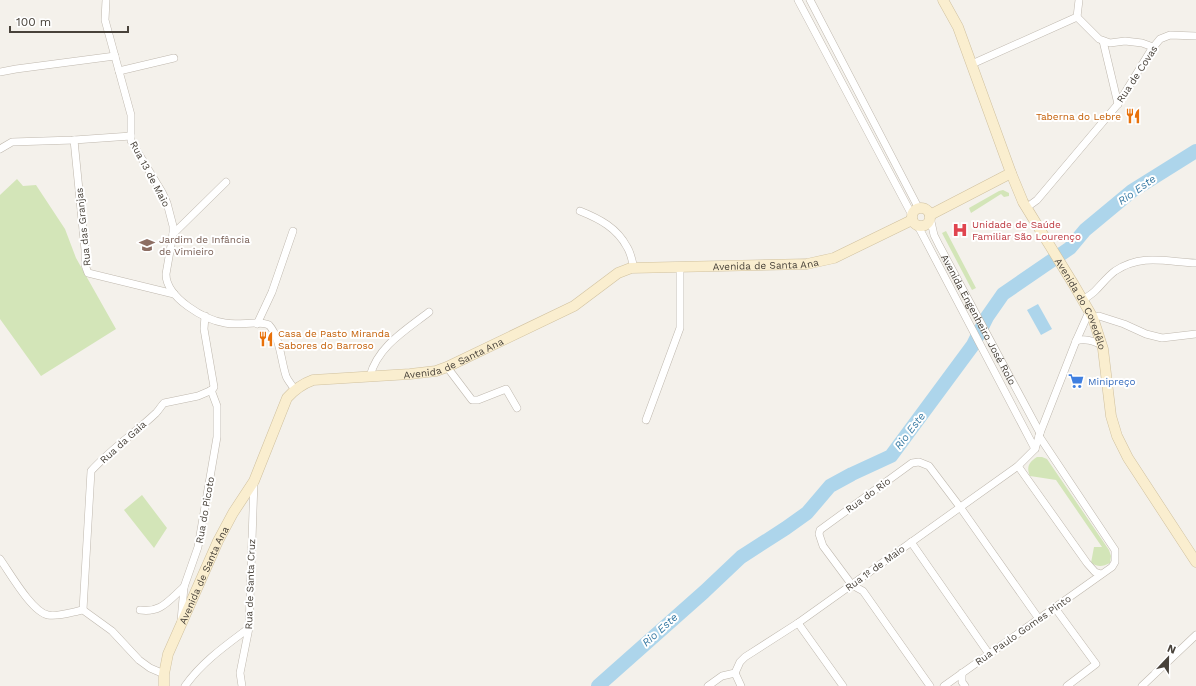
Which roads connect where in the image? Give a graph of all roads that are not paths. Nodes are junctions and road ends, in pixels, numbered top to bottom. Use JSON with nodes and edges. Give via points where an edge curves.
{"nodes":[{"id":1,"x":106,"y":0,"type":"edge"},
{"id":2,"x":798,"y":0,"type":"edge"},
{"id":3,"x":810,"y":0,"type":"edge"},
{"id":4,"x":943,"y":0,"type":"edge"},
{"id":5,"x":1079,"y":0,"type":"edge"},
{"id":6,"x":1078,"y":17,"type":"junction"},
{"id":7,"x":1196,"y":36,"type":"edge"},
{"id":8,"x":1103,"y":41,"type":"junction"},
{"id":9,"x":1153,"y":47,"type":"junction"},
{"id":10,"x":115,"y":56,"type":"junction"},
{"id":11,"x":174,"y":58,"type":"dead end"},
{"id":12,"x":972,"y":64,"type":"junction"},
{"id":13,"x":119,"y":71,"type":"junction"},
{"id":14,"x":0,"y":72,"type":"edge"},
{"id":15,"x":1118,"y":104,"type":"junction"},
{"id":16,"x":131,"y":136,"type":"junction"},
{"id":17,"x":74,"y":140,"type":"junction"},
{"id":18,"x":0,"y":149,"type":"edge"},
{"id":19,"x":1011,"y":173,"type":"junction"},
{"id":20,"x":226,"y":182,"type":"dead end"},
{"id":21,"x":1026,"y":208,"type":"junction"},
{"id":22,"x":580,"y":211,"type":"dead end"},
{"id":23,"x":930,"y":216,"type":"junction"},
{"id":24,"x":915,"y":217,"type":"junction"},
{"id":25,"x":293,"y":231,"type":"dead end"},
{"id":26,"x":173,"y":234,"type":"junction"},
{"id":27,"x":1196,"y":263,"type":"edge"},
{"id":28,"x":680,"y":267,"type":"junction"},
{"id":29,"x":634,"y":268,"type":"junction"},
{"id":30,"x":174,"y":294,"type":"junction"},
{"id":31,"x":1083,"y":300,"type":"junction"},
{"id":32,"x":429,"y":312,"type":"dead end"},
{"id":33,"x":1091,"y":315,"type":"junction"},
{"id":34,"x":205,"y":316,"type":"junction"},
{"id":35,"x":257,"y":324,"type":"junction"},
{"id":36,"x":1196,"y":334,"type":"edge"},
{"id":37,"x":1076,"y":341,"type":"junction"},
{"id":38,"x":1102,"y":345,"type":"junction"},
{"id":39,"x":447,"y":367,"type":"junction"},
{"id":40,"x":370,"y":376,"type":"junction"},
{"id":41,"x":211,"y":390,"type":"junction"},
{"id":42,"x":295,"y":390,"type":"junction"},
{"id":43,"x":517,"y":408,"type":"dead end"},
{"id":44,"x":646,"y":420,"type":"dead end"},
{"id":45,"x":1040,"y":435,"type":"junction"},
{"id":46,"x":1035,"y":449,"type":"junction"},
{"id":47,"x":1018,"y":466,"type":"junction"},
{"id":48,"x":254,"y":481,"type":"junction"},
{"id":49,"x":960,"y":507,"type":"junction"},
{"id":50,"x":911,"y":542,"type":"junction"},
{"id":51,"x":0,"y":559,"type":"edge"},
{"id":52,"x":1196,"y":562,"type":"edge"},
{"id":53,"x":1101,"y":574,"type":"junction"},
{"id":54,"x":852,"y":585,"type":"junction"},
{"id":55,"x":184,"y":587,"type":"junction"},
{"id":56,"x":1055,"y":608,"type":"junction"},
{"id":57,"x":83,"y":610,"type":"junction"},
{"id":58,"x":140,"y":610,"type":"dead end"},
{"id":59,"x":1039,"y":619,"type":"junction"},
{"id":60,"x":798,"y":623,"type":"junction"},
{"id":61,"x":180,"y":628,"type":"junction"},
{"id":62,"x":248,"y":628,"type":"junction"},
{"id":63,"x":1196,"y":635,"type":"edge"},
{"id":64,"x":989,"y":654,"type":"junction"},
{"id":65,"x":735,"y":673,"type":"junction"},
{"id":66,"x":962,"y":673,"type":"junction"},
{"id":67,"x":164,"y":674,"type":"junction"},
{"id":68,"x":164,"y":686,"type":"edge"},
{"id":69,"x":185,"y":686,"type":"edge"},
{"id":70,"x":242,"y":686,"type":"edge"},
{"id":71,"x":708,"y":686,"type":"edge"},
{"id":72,"x":741,"y":686,"type":"edge"},
{"id":73,"x":843,"y":686,"type":"edge"},
{"id":74,"x":930,"y":686,"type":"edge"},
{"id":75,"x":944,"y":686,"type":"edge"},
{"id":76,"x":965,"y":686,"type":"edge"},
{"id":77,"x":1067,"y":686,"type":"edge"},
{"id":78,"x":1142,"y":686,"type":"edge"}],
"edges":[{"from":1,"to":10,"type":"street","name":"Rua 13 de Maio","via":[[105,20]]},
{"from":2,"to":24,"type":"street","name":"Avenida Engenheiro José Rolo"},
{"from":3,"to":24,"type":"street","name":"Avenida Engenheiro José Rolo"},
{"from":4,"to":12,"type":"street","name":"Avenida do Covedêlo","via":[[958,27]]},
{"from":5,"to":6,"type":"street"},
{"from":6,"to":8,"type":"street"},
{"from":6,"to":12,"type":"street"},
{"from":7,"to":9,"type":"street","name":"Rua de Covas","via":[[1170,35],[1160,39]]},
{"from":8,"to":9,"type":"street","via":[[1142,43]]},
{"from":8,"to":15,"type":"street"},
{"from":9,"to":15,"type":"street","name":"Rua de Covas"},
{"from":10,"to":13,"type":"street","name":"Rua 13 de Maio"},
{"from":10,"to":14,"type":"street"},
{"from":11,"to":13,"type":"street"},
{"from":12,"to":19,"type":"street","name":"Avenida do Covedêlo"},
{"from":13,"to":16,"type":"street","name":"Rua 13 de Maio","via":[[131,115]]},
{"from":15,"to":21,"type":"street","name":"Rua de Covas","via":[[1037,200]]},
{"from":16,"to":17,"type":"street"},
{"from":16,"to":26,"type":"street","name":"Rua 13 de Maio","via":[[131,141],[167,203]]},
{"from":17,"to":18,"type":"street","via":[[12,142]]},
{"from":17,"to":30,"type":"street","name":"Rua das Granjas","via":[[85,265],[88,273]]},
{"from":19,"to":21,"type":"street","name":"Avenida do Covedêlo"},
{"from":19,"to":23,"type":"street"},
{"from":20,"to":26,"type":"street"},
{"from":21,"to":31,"type":"street","name":"Avenida do Covedêlo"},
{"from":22,"to":29,"type":"street","via":[[598,218],[614,230],[627,247]]},
{"from":23,"to":24,"type":"street","name":"Avenida Engenheiro José Rolo","via":[[924,209]]},
{"from":23,"to":24,"type":"street","via":[[929,222],[925,225]]},
{"from":23,"to":45,"type":"street","name":"Avenida Engenheiro José Rolo","via":[[938,245]]},
{"from":24,"to":28,"type":"street","name":"Avenida de Santa Ana","via":[[834,258],[815,263]]},
{"from":24,"to":46,"type":"street","name":"Avenida Engenheiro José Rolo"},
{"from":25,"to":35,"type":"street","via":[[272,292]]},
{"from":26,"to":30,"type":"street","name":"Rua 13 de Maio","via":[[166,278]]},
{"from":27,"to":31,"type":"street","via":[[1163,259],[1128,264],[1114,271]]},
{"from":28,"to":29,"type":"street","name":"Avenida de Santa Ana"},
{"from":28,"to":44,"type":"street","via":[[680,328]]},
{"from":29,"to":39,"type":"street","name":"Avenida de Santa Ana","via":[[618,273],[574,306]]},
{"from":30,"to":34,"type":"street","name":"Rua 13 de Maio"},
{"from":31,"to":33,"type":"street","name":"Avenida do Covedêlo"},
{"from":32,"to":40,"type":"street","via":[[389,342],[372,368]]},
{"from":33,"to":36,"type":"street","via":[[1162,338]]},
{"from":33,"to":37,"type":"street"},
{"from":33,"to":38,"type":"street","name":"Avenida do Covedêlo"},
{"from":34,"to":35,"type":"street","name":"Rua 13 de Maio","via":[[237,325]]},
{"from":34,"to":41,"type":"street","via":[[204,329],[214,387]]},
{"from":35,"to":42,"type":"street","name":"Rua 13 de Maio","via":[[271,327],[286,376]]},
{"from":37,"to":38,"type":"street","via":[[1081,339]]},
{"from":37,"to":45,"type":"street"},
{"from":38,"to":52,"type":"street","name":"Avenida do Covedêlo","via":[[1111,416],[1117,436],[1128,458]]},
{"from":39,"to":40,"type":"street","name":"Avenida de Santa Ana","via":[[436,371]]},
{"from":39,"to":43,"type":"street","via":[[472,400],[506,389]]},
{"from":40,"to":42,"type":"street","name":"Avenida de Santa Ana","via":[[313,380]]},
{"from":41,"to":55,"type":"street","name":"Rua do Picoto","via":[[217,406],[217,437],[198,546]]},
{"from":41,"to":57,"type":"street","name":"Rua da Gaia","via":[[198,396],[164,403],[158,412],[91,472]]},
{"from":42,"to":48,"type":"street","name":"Avenida de Santa Ana","via":[[287,398],[282,409]]},
{"from":45,"to":46,"type":"street"},
{"from":45,"to":53,"type":"street","name":"Avenida Engenheiro José Rolo","via":[[1115,550],[1115,562]]},
{"from":46,"to":47,"type":"street"},
{"from":47,"to":49,"type":"street","name":"Rua 1º de Maio"},
{"from":47,"to":53,"type":"street","via":[[1086,563],[1094,572]]},
{"from":48,"to":61,"type":"street","name":"Avenida de Santa Ana","via":[[218,541]]},
{"from":48,"to":62,"type":"street","name":"Rua de Santa Cruz"},
{"from":49,"to":50,"type":"street","name":"Rua 1º de Maio"},
{"from":49,"to":54,"type":"street","name":"Rua do Rio","via":[[929,466],[920,462],[912,463],[820,530],[823,546]]},
{"from":49,"to":59,"type":"street"},
{"from":50,"to":54,"type":"street","name":"Rua 1º de Maio"},
{"from":50,"to":64,"type":"street"},
{"from":51,"to":57,"type":"street","via":[[41,613],[54,616]]},
{"from":53,"to":56,"type":"street","name":"Rua Paulo Gomes Pinto"},
{"from":54,"to":60,"type":"street","name":"Rua 1º de Maio"},
{"from":54,"to":74,"type":"street","via":[[863,591]]},
{"from":55,"to":58,"type":"street","via":[[157,610]]},
{"from":55,"to":61,"type":"street","name":"Rua do Picoto"},
{"from":56,"to":59,"type":"street","name":"Rua Paulo Gomes Pinto"},
{"from":56,"to":77,"type":"street","via":[[1096,664]]},
{"from":57,"to":67,"type":"street","via":[[112,631],[139,660]]},
{"from":59,"to":64,"type":"street","name":"Rua Paulo Gomes Pinto"},
{"from":60,"to":65,"type":"street","name":"Rua 1º de Maio","via":[[745,657]]},
{"from":60,"to":73,"type":"street"},
{"from":61,"to":67,"type":"street","name":"Avenida de Santa Ana","via":[[168,654]]},
{"from":62,"to":69,"type":"street","via":[[208,659]]},
{"from":62,"to":70,"type":"street","name":"Rua de Santa Cruz","via":[[240,673]]},
{"from":63,"to":78,"type":"street"},
{"from":64,"to":66,"type":"street","name":"Rua Paulo Gomes Pinto"},
{"from":65,"to":71,"type":"street","via":[[722,676]]},
{"from":65,"to":72,"type":"street"},
{"from":66,"to":75,"type":"street","name":"Rua Paulo Gomes Pinto"},
{"from":66,"to":76,"type":"street","via":[[962,682]]},
{"from":67,"to":68,"type":"street","name":"Avenida de Santa Ana"}]}
